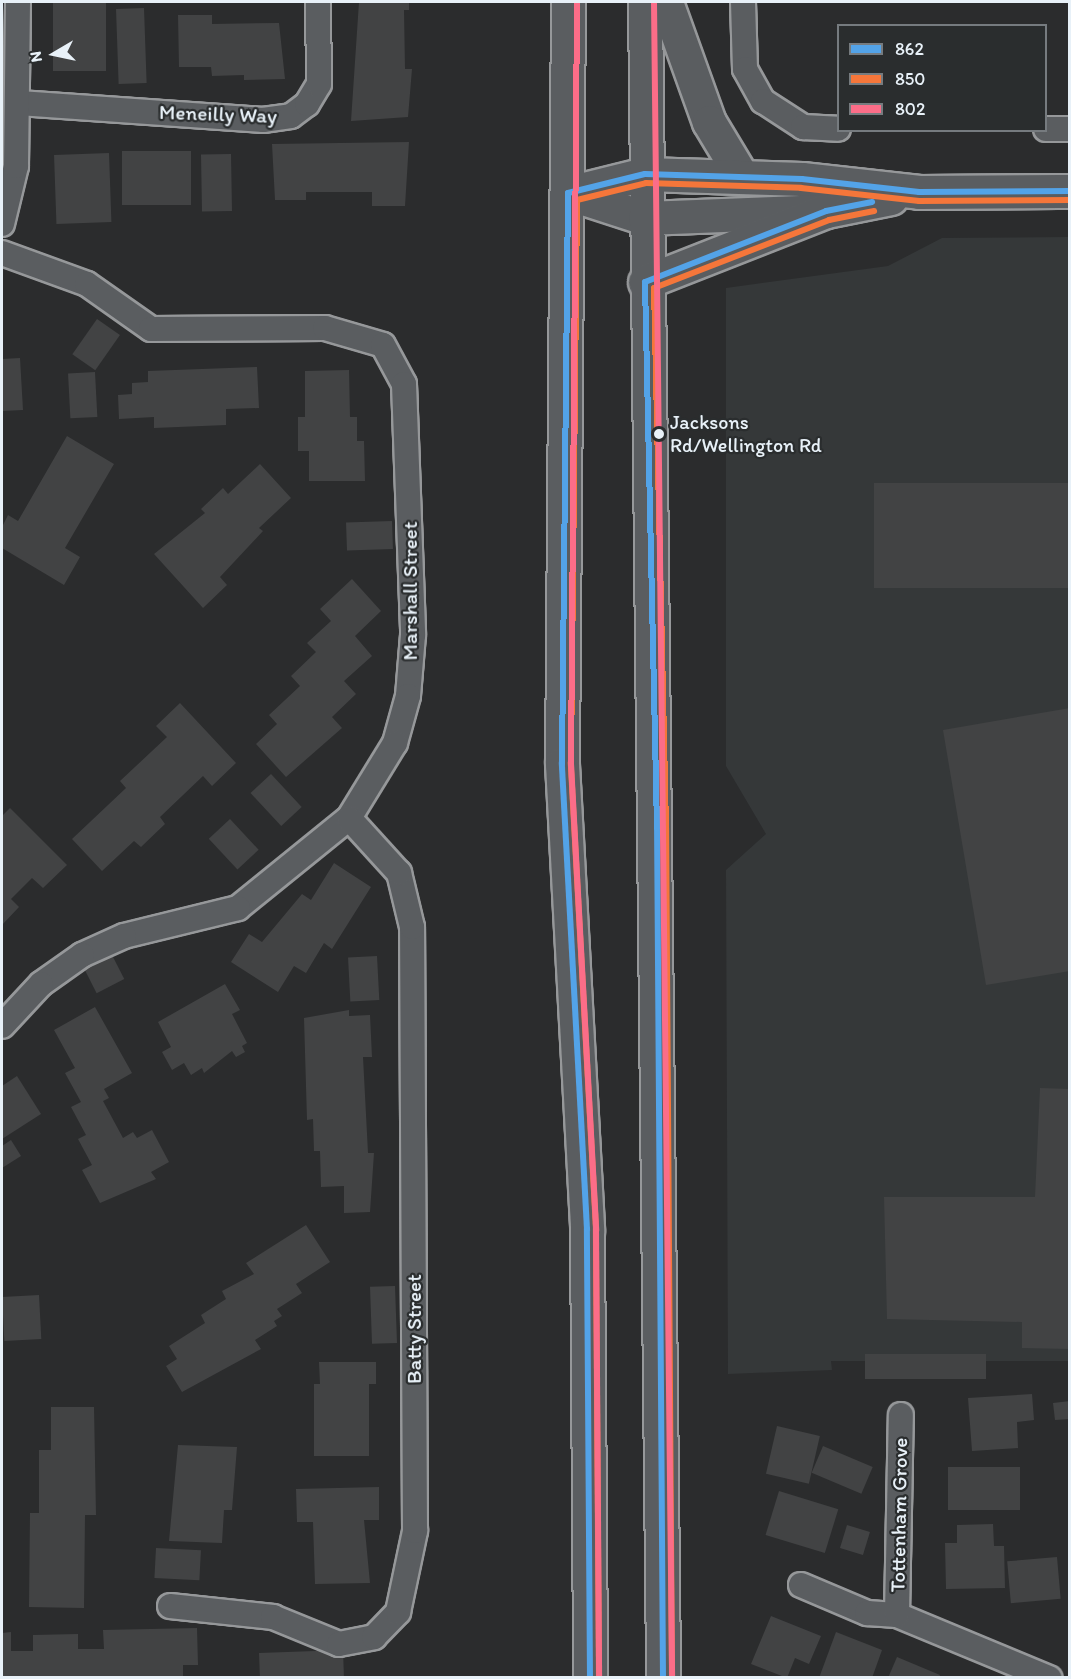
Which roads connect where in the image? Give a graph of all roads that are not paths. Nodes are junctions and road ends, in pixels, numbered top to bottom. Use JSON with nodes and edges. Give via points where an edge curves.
{"nodes":[{"id":1,"x":18,"y":2,"type":"edge"},
{"id":2,"x":318,"y":2,"type":"edge"},
{"id":3,"x":568,"y":2,"type":"edge"},
{"id":4,"x":645,"y":2,"type":"edge"},
{"id":5,"x":666,"y":2,"type":"edge"},
{"id":6,"x":742,"y":2,"type":"edge"},
{"id":7,"x":19,"y":103,"type":"junction"},
{"id":8,"x":837,"y":129,"type":"edge"},
{"id":9,"x":1047,"y":129,"type":"edge"},
{"id":10,"x":1070,"y":129,"type":"edge"},
{"id":11,"x":645,"y":174,"type":"junction"},
{"id":12,"x":742,"y":177,"type":"junction"},
{"id":13,"x":1070,"y":191,"type":"edge"},
{"id":14,"x":920,"y":192,"type":"junction"},
{"id":15,"x":568,"y":193,"type":"junction"},
{"id":16,"x":826,"y":211,"type":"junction"},
{"id":17,"x":645,"y":218,"type":"junction"},
{"id":18,"x":2,"y":224,"type":"edge"},
{"id":19,"x":2,"y":253,"type":"edge"},
{"id":20,"x":645,"y":282,"type":"junction"},
{"id":21,"x":349,"y":818,"type":"junction"},
{"id":22,"x":2,"y":1026,"type":"edge"},
{"id":23,"x":901,"y":1415,"type":"dead end"},
{"id":24,"x":801,"y":1585,"type":"dead end"},
{"id":25,"x":170,"y":1606,"type":"dead end"},
{"id":26,"x":897,"y":1615,"type":"junction"},
{"id":27,"x":590,"y":1677,"type":"edge"},
{"id":28,"x":663,"y":1677,"type":"edge"},
{"id":29,"x":1048,"y":1677,"type":"edge"}],
"edges":[{"from":1,"to":7,"type":"street"},
{"from":2,"to":7,"type":"street","name":"Meneilly Way","via":[[319,84],[291,116],[263,120]]},
{"from":3,"to":15,"type":"main road"},
{"from":4,"to":11,"type":"main road"},
{"from":5,"to":12,"type":"main road","via":[[709,122]]},
{"from":6,"to":8,"type":"street","via":[[745,69],[763,101],[803,127]]},
{"from":7,"to":18,"type":"street","via":[[16,166]]},
{"from":9,"to":10,"type":"street"},
{"from":11,"to":12,"type":"main road"},
{"from":11,"to":15,"type":"main road"},
{"from":11,"to":17,"type":"main road"},
{"from":12,"to":14,"type":"main road"},
{"from":13,"to":14,"type":"main road"},
{"from":14,"to":16,"type":"main road"},
{"from":15,"to":17,"type":"main road"},
{"from":15,"to":27,"type":"main road","via":[[562,764],[587,1229]]},
{"from":16,"to":17,"type":"main road"},
{"from":16,"to":20,"type":"main road"},
{"from":17,"to":20,"type":"main road"},
{"from":19,"to":21,"type":"street","name":"Marshall Street","via":[[87,284],[151,329],[325,328],[383,345],[404,384],[413,635],[408,696],[394,743]]},
{"from":20,"to":28,"type":"main road","via":[[657,828]]},
{"from":21,"to":22,"type":"street","name":"Marshall Street","via":[[238,908],[124,936],[82,955],[41,984]]},
{"from":21,"to":25,"type":"street","name":"Batty Street","via":[[399,873],[412,927],[415,1531],[398,1612],[374,1637],[339,1644],[273,1617]]},
{"from":23,"to":26,"type":"street","name":"Tottenham Grove"},
{"from":24,"to":26,"type":"street","name":"Tottenham Grove","via":[[867,1613]]},
{"from":26,"to":29,"type":"street","name":"Tottenham Grove"}]}
